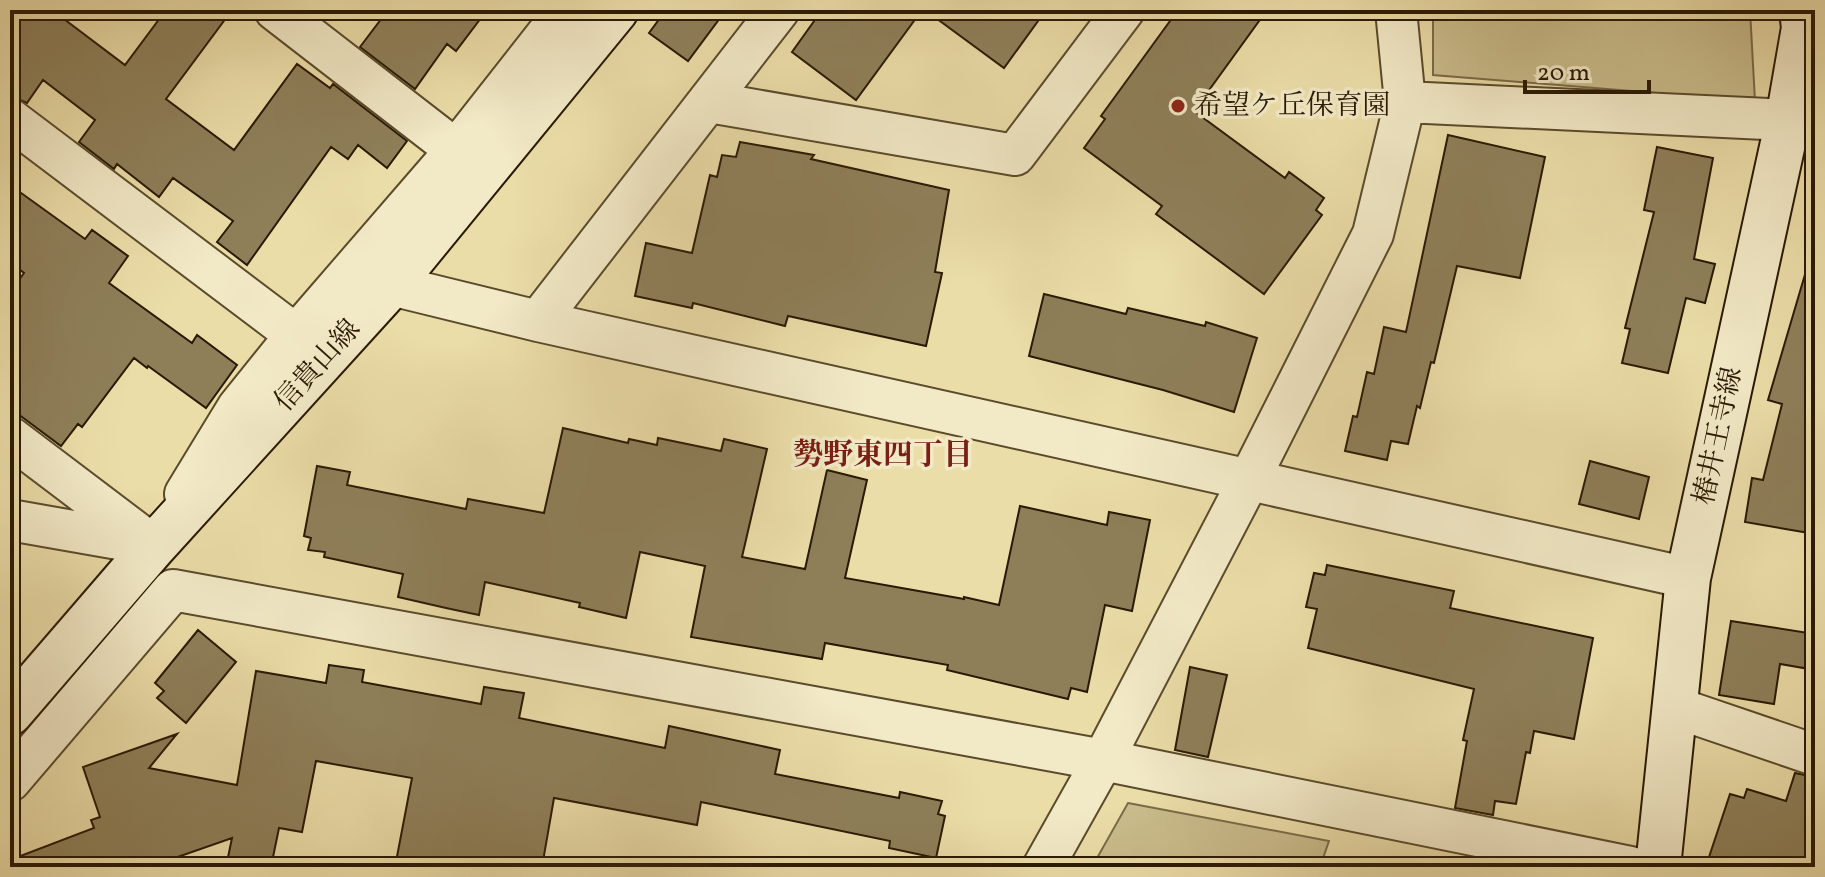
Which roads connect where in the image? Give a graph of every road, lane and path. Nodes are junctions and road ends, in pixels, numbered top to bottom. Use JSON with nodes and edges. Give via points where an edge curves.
{"nodes":[{"id":1,"x":275,"y":10,"type":"edge"},
{"id":2,"x":566,"y":10,"type":"edge"},
{"id":3,"x":616,"y":10,"type":"edge"},
{"id":4,"x":779,"y":10,"type":"edge"},
{"id":5,"x":1124,"y":10,"type":"edge"},
{"id":6,"x":1396,"y":10,"type":"edge"},
{"id":7,"x":1802,"y":10,"type":"edge"},
{"id":8,"x":709,"y":102,"type":"junction"},
{"id":9,"x":1405,"y":102,"type":"junction"},
{"id":10,"x":10,"y":119,"type":"edge"},
{"id":11,"x":1801,"y":119,"type":"edge"},
{"id":12,"x":456,"y":150,"type":"junction"},
{"id":13,"x":391,"y":285,"type":"junction"},
{"id":14,"x":538,"y":321,"type":"junction"},
{"id":15,"x":296,"y":335,"type":"junction"},
{"id":16,"x":10,"y":437,"type":"edge"},
{"id":17,"x":1250,"y":478,"type":"junction"},
{"id":18,"x":10,"y":520,"type":"edge"},
{"id":19,"x":154,"y":546,"type":"junction"},
{"id":20,"x":1688,"y":578,"type":"junction"},
{"id":21,"x":1674,"y":707,"type":"junction"},
{"id":22,"x":10,"y":713,"type":"edge"},
{"id":23,"x":1815,"y":755,"type":"edge"},
{"id":24,"x":1103,"y":760,"type":"junction"},
{"id":25,"x":10,"y":781,"type":"edge"},
{"id":26,"x":1043,"y":867,"type":"edge"},
{"id":27,"x":1631,"y":867,"type":"edge"},
{"id":28,"x":1658,"y":867,"type":"edge"}],
"edges":[{"from":1,"to":12,"type":"street"},
{"from":2,"to":12,"type":"street"},
{"from":3,"to":13,"type":"main road","name":"信貴山線"},
{"from":4,"to":8,"type":"street"},
{"from":5,"to":8,"type":"street","via":[[1015,155]]},
{"from":6,"to":9,"type":"street"},
{"from":7,"to":11,"type":"main road","name":"椿井王寺線"},
{"from":8,"to":14,"type":"street"},
{"from":9,"to":11,"type":"street"},
{"from":9,"to":17,"type":"street","via":[[1373,234]]},
{"from":10,"to":15,"type":"street"},
{"from":11,"to":20,"type":"main road","name":"椿井王寺線"},
{"from":12,"to":15,"type":"street"},
{"from":13,"to":14,"type":"street"},
{"from":13,"to":19,"type":"main road","name":"信貴山線"},
{"from":14,"to":17,"type":"street"},
{"from":15,"to":19,"type":"street","via":[[238,407]]},
{"from":16,"to":19,"type":"street"},
{"from":17,"to":20,"type":"street"},
{"from":17,"to":24,"type":"street"},
{"from":18,"to":19,"type":"street"},
{"from":19,"to":22,"type":"main road","name":"信貴山線"},
{"from":20,"to":21,"type":"main road","name":"椿井王寺線"},
{"from":21,"to":23,"type":"street"},
{"from":21,"to":28,"type":"main road","name":"椿井王寺線"},
{"from":24,"to":25,"type":"street","via":[[173,590]]},
{"from":24,"to":26,"type":"street"},
{"from":24,"to":27,"type":"street"}]}
